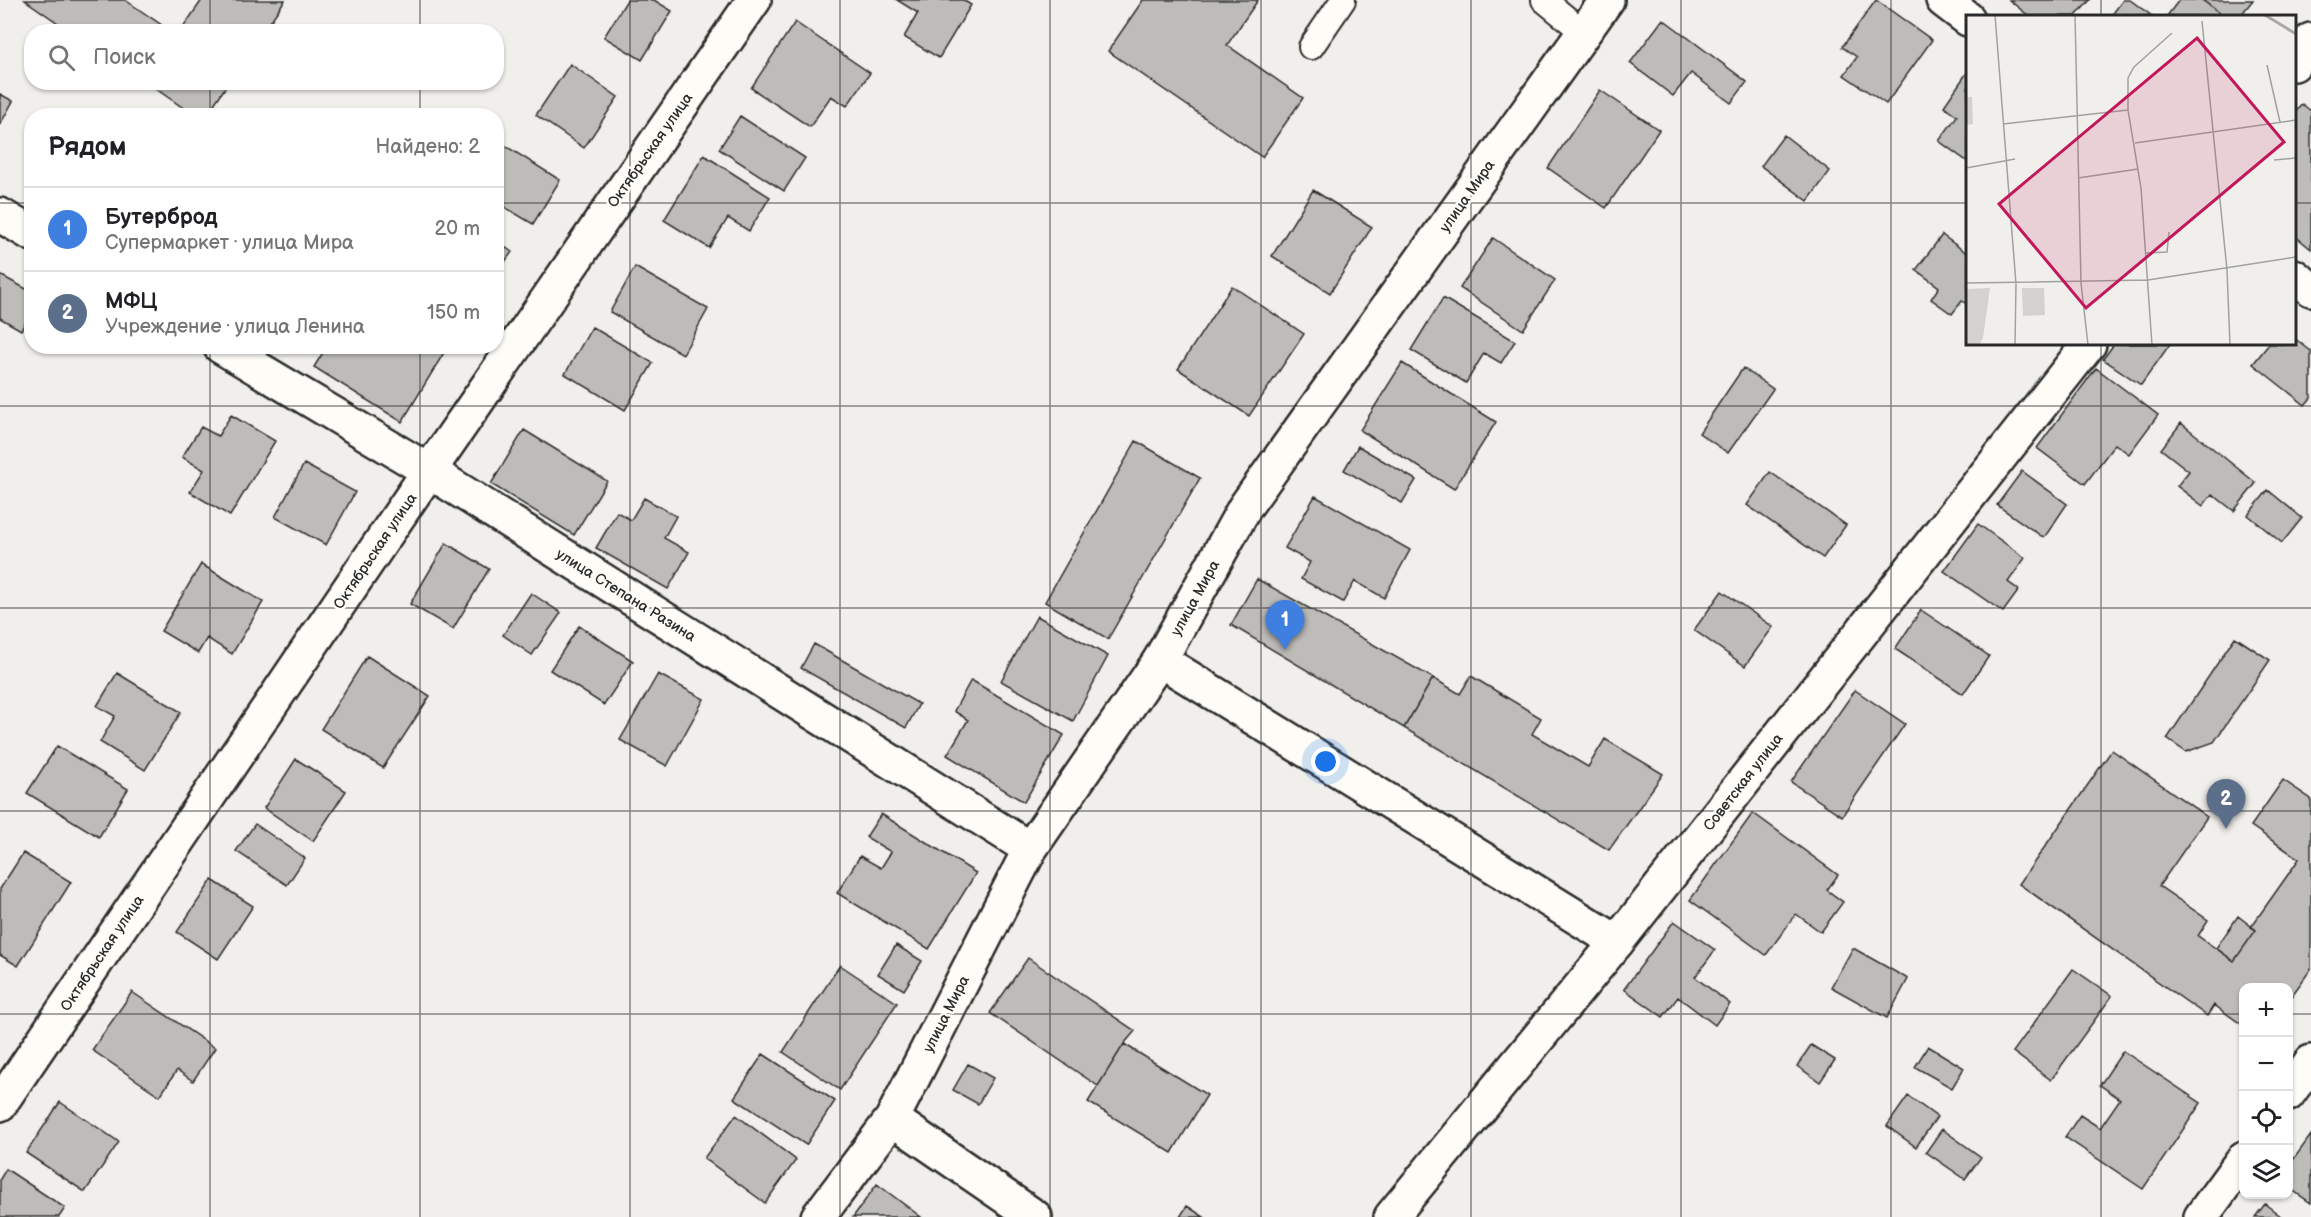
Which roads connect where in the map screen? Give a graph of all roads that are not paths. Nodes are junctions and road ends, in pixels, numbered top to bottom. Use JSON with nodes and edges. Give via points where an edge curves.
{"nodes":[{"id":1,"x":754,"y":0,"type":"edge"},
{"id":2,"x":1343,"y":0,"type":"edge"},
{"id":3,"x":1544,"y":0,"type":"edge"},
{"id":4,"x":1607,"y":0,"type":"edge"},
{"id":5,"x":1942,"y":0,"type":"edge"},
{"id":6,"x":1966,"y":18,"type":"edge"},
{"id":7,"x":1583,"y":32,"type":"junction"},
{"id":8,"x":2311,"y":40,"type":"edge"},
{"id":9,"x":1311,"y":47,"type":"dead end"},
{"id":10,"x":2296,"y":62,"type":"edge"},
{"id":11,"x":0,"y":215,"type":"edge"},
{"id":12,"x":24,"y":229,"type":"edge"},
{"id":13,"x":2296,"y":277,"type":"edge"},
{"id":14,"x":2311,"y":289,"type":"edge"},
{"id":15,"x":2088,"y":345,"type":"edge"},
{"id":16,"x":233,"y":354,"type":"edge"},
{"id":17,"x":429,"y":471,"type":"junction"},
{"id":18,"x":1160,"y":660,"type":"junction"},
{"id":19,"x":1030,"y":849,"type":"junction"},
{"id":20,"x":1617,"y":942,"type":"junction"},
{"id":21,"x":2311,"y":1062,"type":"edge"},
{"id":22,"x":2291,"y":1091,"type":"edge"},
{"id":23,"x":0,"y":1104,"type":"edge"},
{"id":24,"x":892,"y":1119,"type":"junction"},
{"id":25,"x":2239,"y":1165,"type":"edge"},
{"id":26,"x":819,"y":1217,"type":"edge"},
{"id":27,"x":1035,"y":1217,"type":"edge"},
{"id":28,"x":1391,"y":1217,"type":"edge"},
{"id":29,"x":2201,"y":1217,"type":"edge"}],
"edges":[{"from":1,"to":17,"type":"street","name":"Октябрьская улица"},
{"from":2,"to":9,"type":"lane"},
{"from":3,"to":7,"type":"lane"},
{"from":4,"to":7,"type":"street","name":"улица Мира"},
{"from":5,"to":6,"type":"street"},
{"from":7,"to":18,"type":"street","name":"улица Мира","via":[[1245,507]]},
{"from":8,"to":10,"type":"street"},
{"from":11,"to":12,"type":"street"},
{"from":13,"to":14,"type":"street"},
{"from":15,"to":20,"type":"street","name":"Советская улица"},
{"from":16,"to":17,"type":"street","name":"улица Степана Разина"},
{"from":17,"to":19,"type":"street","name":"улица Степана Разина"},
{"from":17,"to":23,"type":"street","name":"Октябрьская улица"},
{"from":18,"to":19,"type":"street","name":"улица Мира"},
{"from":18,"to":20,"type":"street"},
{"from":19,"to":24,"type":"street","name":"улица Мира"},
{"from":20,"to":28,"type":"street","name":"Советская улица"},
{"from":21,"to":22,"type":"street"},
{"from":24,"to":26,"type":"street","name":"улица Мира"},
{"from":24,"to":27,"type":"street"},
{"from":25,"to":29,"type":"street"}]}
